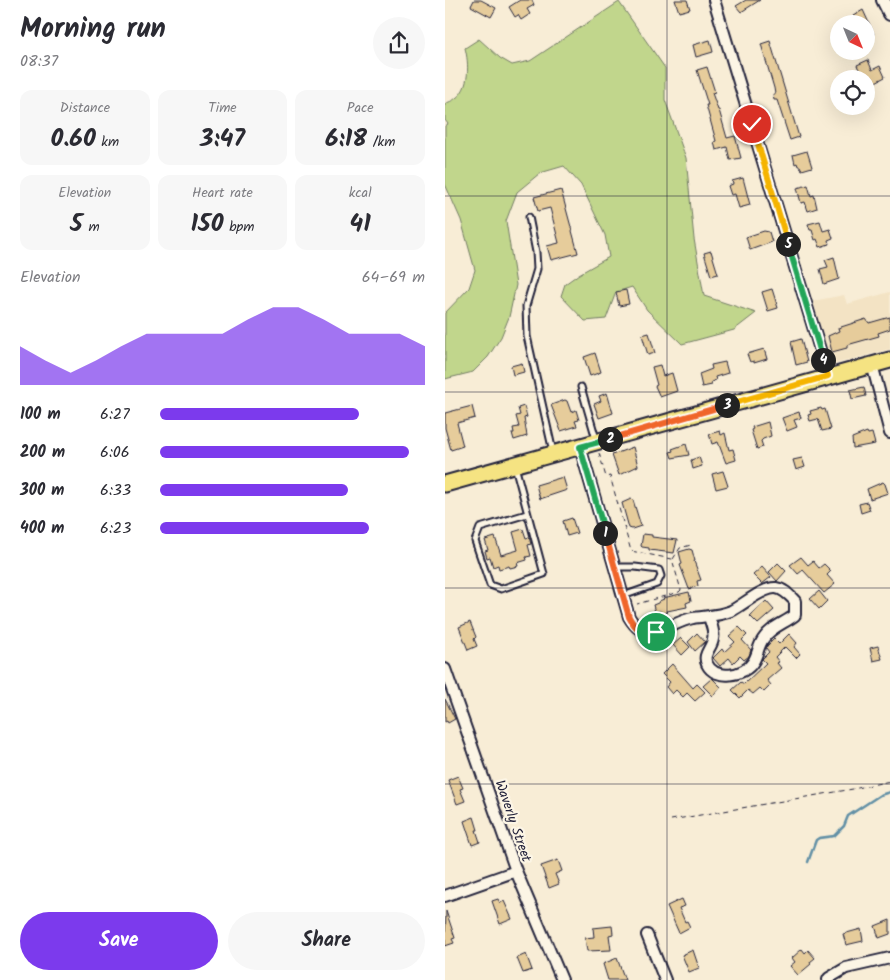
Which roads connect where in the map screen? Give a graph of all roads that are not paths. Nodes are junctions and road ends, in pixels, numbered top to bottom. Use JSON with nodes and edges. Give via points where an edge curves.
{"nodes":[{"id":1,"x":714,"y":0,"type":"edge"},
{"id":2,"x":883,"y":0,"type":"edge"},
{"id":3,"x":890,"y":14,"type":"edge"},
{"id":4,"x":529,"y":217,"type":"dead end"},
{"id":5,"x":890,"y":360,"type":"edge"},
{"id":6,"x":872,"y":364,"type":"junction"},
{"id":7,"x":828,"y":376,"type":"junction"},
{"id":8,"x":581,"y":387,"type":"dead end"},
{"id":9,"x":890,"y":433,"type":"edge"},
{"id":10,"x":580,"y":447,"type":"junction"},
{"id":11,"x":598,"y":447,"type":"junction"},
{"id":12,"x":554,"y":454,"type":"junction"},
{"id":13,"x":515,"y":465,"type":"junction"},
{"id":14,"x":445,"y":484,"type":"edge"},
{"id":15,"x":527,"y":514,"type":"junction"},
{"id":16,"x":614,"y":566,"type":"junction"},
{"id":17,"x":623,"y":596,"type":"junction"},
{"id":18,"x":709,"y":617,"type":"junction"},
{"id":19,"x":446,"y":674,"type":"edge"},
{"id":20,"x":516,"y":871,"type":"junction"},
{"id":21,"x":445,"y":896,"type":"edge"},
{"id":22,"x":647,"y":935,"type":"dead end"},
{"id":23,"x":890,"y":958,"type":"edge"},
{"id":24,"x":562,"y":980,"type":"edge"},
{"id":25,"x":665,"y":980,"type":"edge"},
{"id":26,"x":828,"y":980,"type":"edge"}],
"edges":[{"from":1,"to":7,"type":"street"},
{"from":2,"to":3,"type":"street"},
{"from":4,"to":12,"type":"lane","via":[[537,269],[526,306],[527,336]]},
{"from":5,"to":6,"type":"main road"},
{"from":6,"to":7,"type":"main road"},
{"from":6,"to":9,"type":"street"},
{"from":7,"to":11,"type":"main road"},
{"from":8,"to":11,"type":"lane"},
{"from":10,"to":11,"type":"main road"},
{"from":10,"to":12,"type":"main road"},
{"from":10,"to":16,"type":"street"},
{"from":12,"to":13,"type":"main road"},
{"from":13,"to":14,"type":"main road"},
{"from":13,"to":15,"type":"lane"},
{"from":15,"to":15,"type":"lane","via":[[545,574],[501,589],[490,585],[475,541],[480,528]]},
{"from":16,"to":17,"type":"street"},
{"from":16,"to":17,"type":"lane","via":[[659,570],[661,576],[657,584]]},
{"from":17,"to":18,"type":"street","via":[[635,628],[646,633],[692,618]]},
{"from":18,"to":18,"type":"street","via":[[730,611],[775,588],[786,592],[795,601],[795,616],[764,637],[753,663],[738,673],[723,675],[713,672],[707,664],[706,655],[713,640]]},
{"from":19,"to":20,"type":"street","name":"Waverly Street"},
{"from":20,"to":21,"type":"street"},
{"from":20,"to":24,"type":"street","name":"Waverly Street"},
{"from":22,"to":25,"type":"street"},
{"from":23,"to":26,"type":"street","via":[[847,968]]}]}
